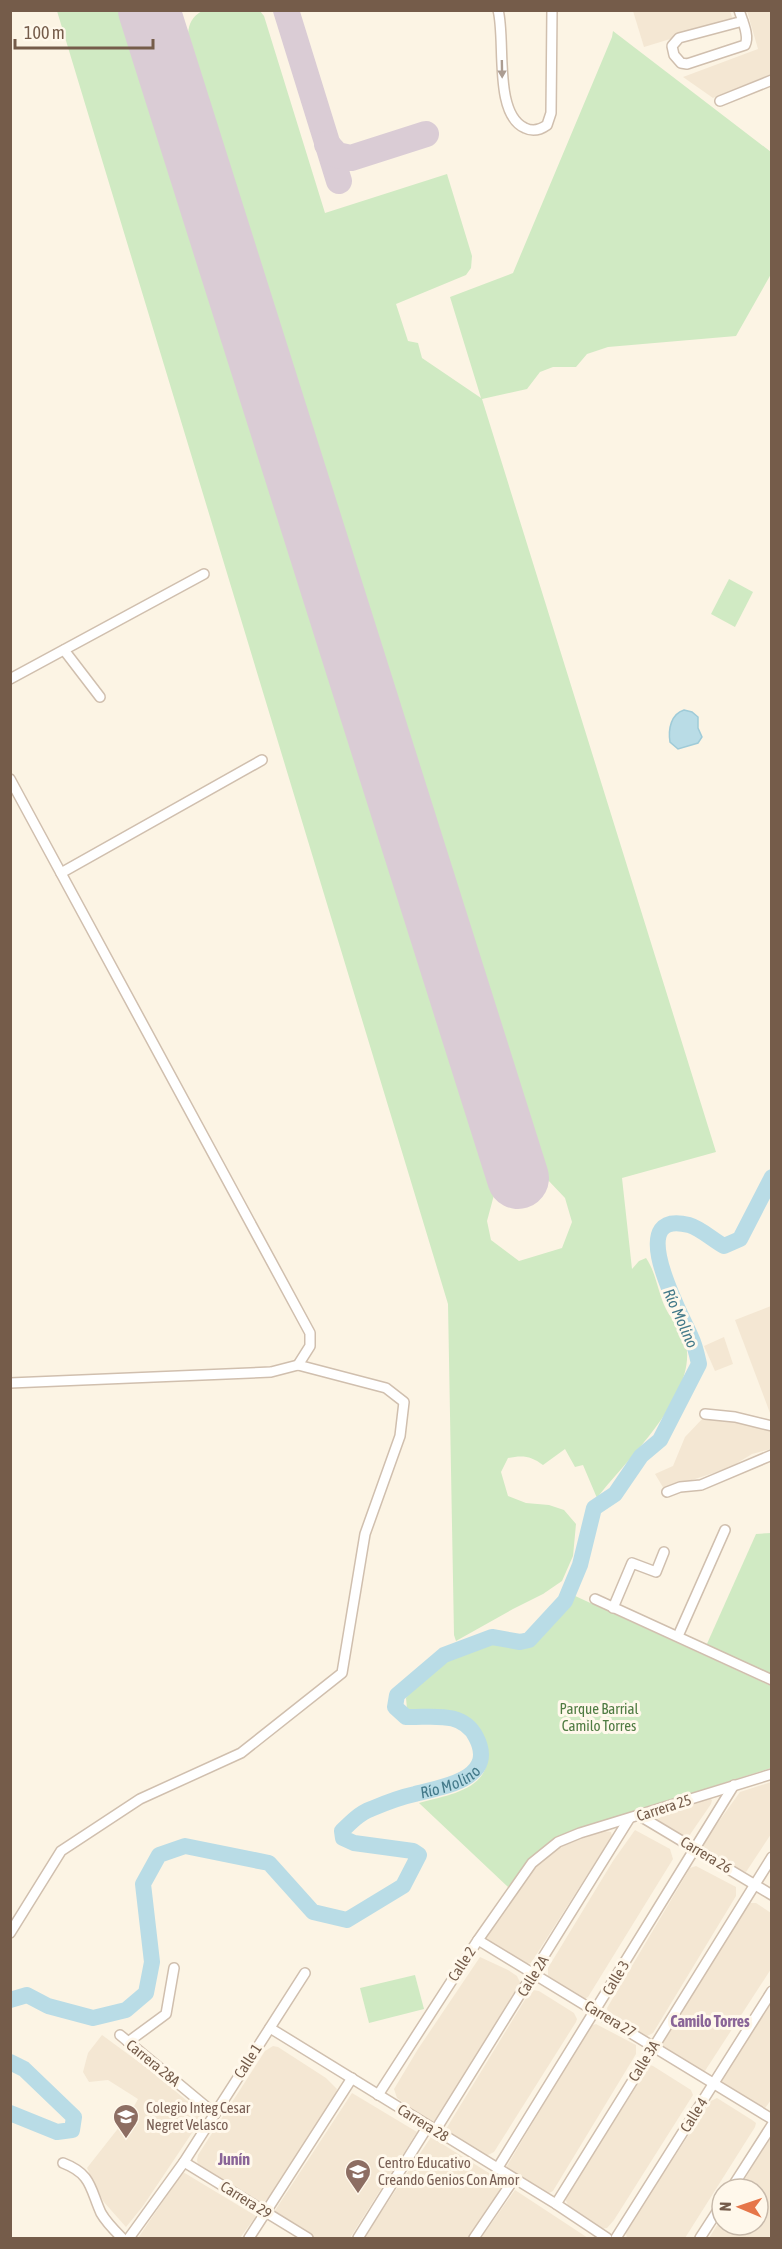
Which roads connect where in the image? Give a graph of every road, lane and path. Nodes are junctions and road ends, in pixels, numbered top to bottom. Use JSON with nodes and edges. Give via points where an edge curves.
{"nodes":[{"id":1,"x":498,"y":10,"type":"edge"},
{"id":2,"x":552,"y":10,"type":"edge"},
{"id":3,"x":739,"y":10,"type":"edge"},
{"id":4,"x":742,"y":21,"type":"junction"},
{"id":5,"x":771,"y":80,"type":"edge"},
{"id":6,"x":720,"y":101,"type":"dead end"},
{"id":7,"x":204,"y":574,"type":"dead end"},
{"id":8,"x":64,"y":650,"type":"junction"},
{"id":9,"x":10,"y":679,"type":"edge"},
{"id":10,"x":100,"y":696,"type":"dead end"},
{"id":11,"x":262,"y":760,"type":"dead end"},
{"id":12,"x":10,"y":778,"type":"edge"},
{"id":13,"x":61,"y":873,"type":"junction"},
{"id":14,"x":298,"y":1365,"type":"junction"},
{"id":15,"x":10,"y":1383,"type":"edge"},
{"id":16,"x":705,"y":1414,"type":"dead end"},
{"id":17,"x":771,"y":1426,"type":"edge"},
{"id":18,"x":771,"y":1455,"type":"edge"},
{"id":19,"x":667,"y":1492,"type":"dead end"},
{"id":20,"x":725,"y":1530,"type":"dead end"},
{"id":21,"x":664,"y":1552,"type":"dead end"},
{"id":22,"x":595,"y":1599,"type":"dead end"},
{"id":23,"x":613,"y":1608,"type":"junction"},
{"id":24,"x":678,"y":1636,"type":"junction"},
{"id":25,"x":771,"y":1680,"type":"edge"},
{"id":26,"x":771,"y":1774,"type":"edge"},
{"id":27,"x":734,"y":1785,"type":"junction"},
{"id":28,"x":640,"y":1816,"type":"junction"},
{"id":29,"x":629,"y":1819,"type":"junction"},
{"id":30,"x":558,"y":1842,"type":"joint"},
{"id":31,"x":695,"y":1848,"type":"junction"},
{"id":32,"x":771,"y":1857,"type":"edge"},
{"id":33,"x":754,"y":1885,"type":"junction"},
{"id":34,"x":771,"y":1895,"type":"edge"},
{"id":35,"x":10,"y":1933,"type":"edge"},
{"id":36,"x":478,"y":1940,"type":"junction"},
{"id":37,"x":174,"y":1968,"type":"dead end"},
{"id":38,"x":305,"y":1973,"type":"dead end"},
{"id":39,"x":534,"y":1974,"type":"junction"},
{"id":40,"x":771,"y":1991,"type":"edge"},
{"id":41,"x":596,"y":2011,"type":"junction"},
{"id":42,"x":270,"y":2028,"type":"junction"},
{"id":43,"x":120,"y":2035,"type":"dead end"},
{"id":44,"x":128,"y":2042,"type":"junction"},
{"id":45,"x":653,"y":2046,"type":"junction"},
{"id":46,"x":352,"y":2078,"type":"junction"},
{"id":47,"x":714,"y":2084,"type":"junction"},
{"id":48,"x":378,"y":2095,"type":"junction"},
{"id":49,"x":215,"y":2114,"type":"junction"},
{"id":50,"x":771,"y":2119,"type":"edge"},
{"id":51,"x":771,"y":2125,"type":"edge"},
{"id":52,"x":431,"y":2128,"type":"junction"},
{"id":53,"x":184,"y":2162,"type":"junction"},
{"id":54,"x":63,"y":2163,"type":"dead end"},
{"id":55,"x":497,"y":2169,"type":"junction"},
{"id":56,"x":738,"y":2177,"type":"edge"},
{"id":57,"x":514,"y":2179,"type":"junction"},
{"id":58,"x":556,"y":2204,"type":"junction"},
{"id":59,"x":266,"y":2213,"type":"junction"},
{"id":60,"x":710,"y":2223,"type":"edge"},
{"id":61,"x":122,"y":2238,"type":"edge"},
{"id":62,"x":129,"y":2238,"type":"edge"},
{"id":63,"x":249,"y":2238,"type":"edge"},
{"id":64,"x":308,"y":2238,"type":"edge"},
{"id":65,"x":358,"y":2238,"type":"edge"},
{"id":66,"x":474,"y":2238,"type":"edge"},
{"id":67,"x":607,"y":2238,"type":"edge"},
{"id":68,"x":616,"y":2238,"type":"edge"},
{"id":69,"x":700,"y":2238,"type":"edge"}],
"edges":[{"from":1,"to":2,"type":"street","one_way":true,"via":[[502,86],[514,118],[524,128],[533,130],[547,124],[551,113]]},
{"from":3,"to":4,"type":"street"},
{"from":4,"to":4,"type":"street","via":[[679,39],[672,46],[674,55],[687,64],[743,46],[748,40]]},
{"from":5,"to":6,"type":"street"},
{"from":7,"to":8,"type":"street"},
{"from":8,"to":9,"type":"street"},
{"from":8,"to":10,"type":"street"},
{"from":11,"to":13,"type":"street"},
{"from":12,"to":13,"type":"street"},
{"from":13,"to":14,"type":"street","via":[[310,1333],[310,1346]]},
{"from":14,"to":15,"type":"street","via":[[271,1372]]},
{"from":14,"to":35,"type":"street","via":[[386,1388],[404,1402],[400,1436],[365,1534],[342,1673],[241,1753],[140,1799],[61,1851]]},
{"from":16,"to":17,"type":"street"},
{"from":18,"to":19,"type":"street","via":[[701,1485]]},
{"from":20,"to":24,"type":"street"},
{"from":21,"to":23,"type":"street","via":[[656,1572],[632,1563]]},
{"from":22,"to":23,"type":"street"},
{"from":23,"to":24,"type":"street"},
{"from":24,"to":25,"type":"street"},
{"from":26,"to":27,"type":"street","name":"Carrera 25"},
{"from":27,"to":28,"type":"street","name":"Carrera 25"},
{"from":27,"to":31,"type":"street","name":"Calle 3"},
{"from":28,"to":29,"type":"street","name":"Carrera 25"},
{"from":28,"to":31,"type":"street","name":"Carrera 26"},
{"from":29,"to":30,"type":"street","name":"Carrera 25"},
{"from":29,"to":39,"type":"street","name":"Calle 2A"},
{"from":30,"to":36,"type":"street","name":"Calle 2","via":[[532,1863]]},
{"from":31,"to":33,"type":"street","name":"Carrera 26"},
{"from":31,"to":41,"type":"street","name":"Calle 3"},
{"from":32,"to":33,"type":"street","name":"Calle 3A"},
{"from":33,"to":34,"type":"street","name":"Carrera 26"},
{"from":33,"to":45,"type":"street","name":"Calle 3A"},
{"from":36,"to":39,"type":"street","name":"Carrera 27"},
{"from":36,"to":48,"type":"street","name":"Calle 2"},
{"from":37,"to":44,"type":"street","via":[[166,2014]]},
{"from":38,"to":42,"type":"street","name":"Calle 1"},
{"from":39,"to":41,"type":"street","name":"Carrera 27"},
{"from":39,"to":52,"type":"street","name":"Calle 2A"},
{"from":40,"to":47,"type":"street","name":"Calle 4"},
{"from":41,"to":45,"type":"street","name":"Carrera 27"},
{"from":41,"to":55,"type":"street","name":"Calle 3"},
{"from":42,"to":46,"type":"street","name":"Carrera 28"},
{"from":42,"to":49,"type":"street","name":"Calle 1"},
{"from":43,"to":44,"type":"street","name":"Carrera 28A"},
{"from":44,"to":49,"type":"street","name":"Carrera 28A"},
{"from":45,"to":47,"type":"street","name":"Carrera 27"},
{"from":45,"to":58,"type":"street","name":"Calle 3A"},
{"from":46,"to":48,"type":"street","name":"Carrera 28"},
{"from":46,"to":59,"type":"street"},
{"from":47,"to":50,"type":"street","name":"Carrera 27"},
{"from":47,"to":68,"type":"street","name":"Calle 4"},
{"from":48,"to":52,"type":"street","name":"Carrera 28"},
{"from":49,"to":53,"type":"street","name":"Calle 1"},
{"from":51,"to":56,"type":"street"},
{"from":52,"to":55,"type":"street","name":"Carrera 28"},
{"from":52,"to":65,"type":"street","name":"Calle 2A"},
{"from":53,"to":59,"type":"street","name":"Carrera 29"},
{"from":53,"to":62,"type":"street","name":"Calle 1"},
{"from":54,"to":61,"type":"street","via":[[77,2169],[91,2184],[102,2215]]},
{"from":55,"to":57,"type":"street","name":"Carrera 28"},
{"from":57,"to":58,"type":"street","name":"Carrera 28"},
{"from":57,"to":66,"type":"street"},
{"from":58,"to":67,"type":"street","name":"Carrera 28"},
{"from":59,"to":63,"type":"street"},
{"from":59,"to":64,"type":"street","name":"Carrera 29"},
{"from":60,"to":69,"type":"street"}]}
